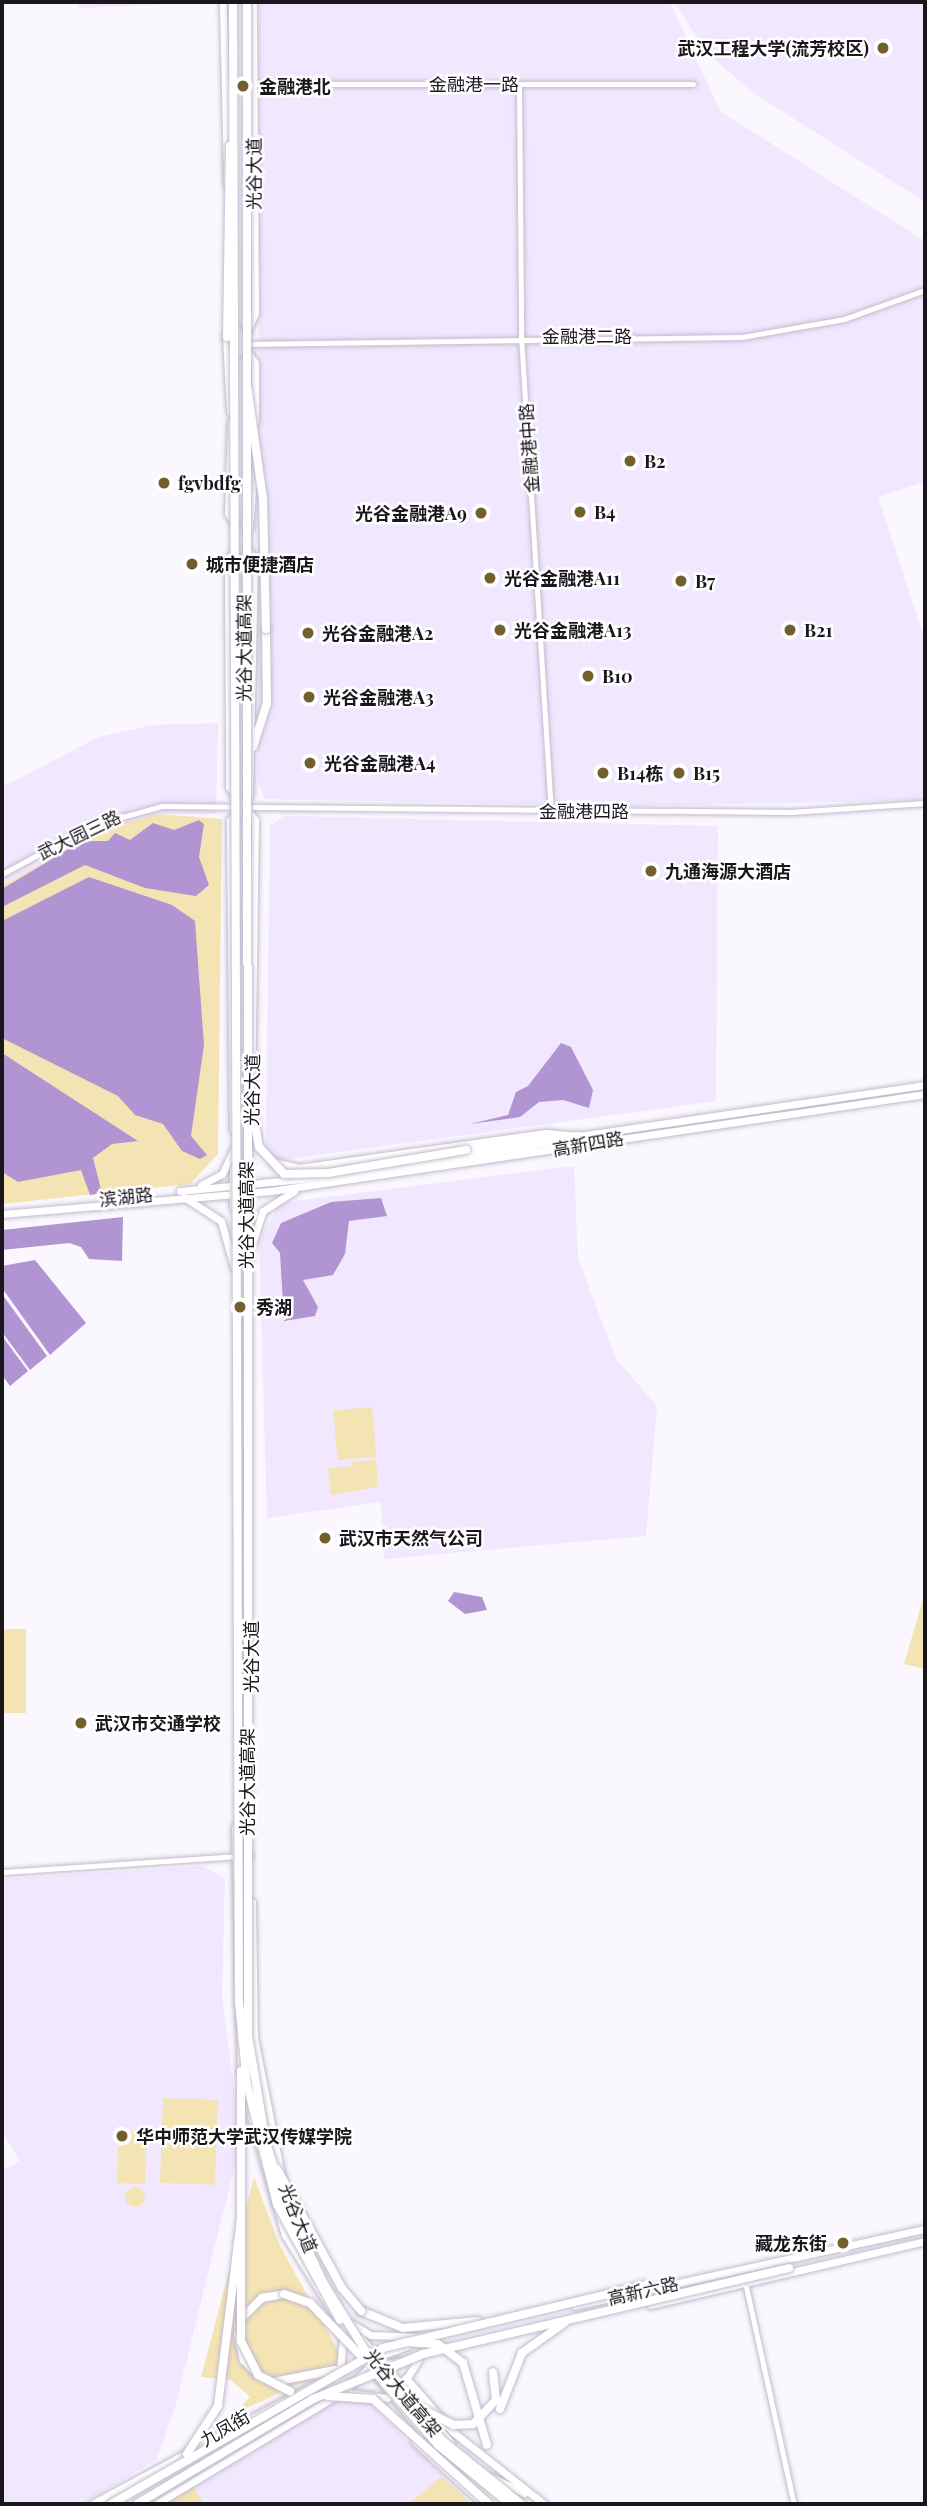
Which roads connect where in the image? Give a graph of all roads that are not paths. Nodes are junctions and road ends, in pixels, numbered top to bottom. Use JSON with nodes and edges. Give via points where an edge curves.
{"nodes":[{"id":1,"x":223,"y":2,"type":"edge"},
{"id":2,"x":247,"y":2,"type":"edge"},
{"id":3,"x":253,"y":2,"type":"edge"},
{"id":4,"x":232,"y":4,"type":"edge"},
{"id":5,"x":254,"y":84,"type":"junction"},
{"id":6,"x":693,"y":84,"type":"dead end"},
{"id":7,"x":519,"y":85,"type":"junction"},
{"id":8,"x":234,"y":119,"type":"junction"},
{"id":9,"x":925,"y":290,"type":"edge"},
{"id":10,"x":521,"y":336,"type":"junction"},
{"id":11,"x":242,"y":344,"type":"junction"},
{"id":12,"x":244,"y":368,"type":"junction"},
{"id":13,"x":231,"y":412,"type":"junction"},
{"id":14,"x":244,"y":541,"type":"junction"},
{"id":15,"x":253,"y":747,"type":"junction"},
{"id":16,"x":925,"y":803,"type":"edge"},
{"id":17,"x":243,"y":809,"type":"junction"},
{"id":18,"x":551,"y":811,"type":"junction"},
{"id":19,"x":2,"y":874,"type":"edge"},
{"id":20,"x":245,"y":1047,"type":"junction"},
{"id":21,"x":925,"y":1085,"type":"edge"},
{"id":22,"x":925,"y":1094,"type":"edge"},
{"id":23,"x":251,"y":1112,"type":"junction"},
{"id":24,"x":579,"y":1136,"type":"junction"},
{"id":25,"x":234,"y":1149,"type":"junction"},
{"id":26,"x":232,"y":1184,"type":"junction"},
{"id":27,"x":306,"y":1186,"type":"junction"},
{"id":28,"x":251,"y":1189,"type":"junction"},
{"id":29,"x":173,"y":1194,"type":"junction"},
{"id":30,"x":232,"y":1194,"type":"junction"},
{"id":31,"x":2,"y":1212,"type":"edge"},
{"id":32,"x":251,"y":1254,"type":"junction"},
{"id":33,"x":235,"y":1273,"type":"junction"},
{"id":34,"x":251,"y":1855,"type":"junction"},
{"id":35,"x":234,"y":1856,"type":"junction"},
{"id":36,"x":2,"y":1872,"type":"edge"},
{"id":37,"x":240,"y":2029,"type":"junction"},
{"id":38,"x":272,"y":2161,"type":"junction"},
{"id":39,"x":244,"y":2194,"type":"junction"},
{"id":40,"x":925,"y":2229,"type":"edge"},
{"id":41,"x":925,"y":2241,"type":"edge"},
{"id":42,"x":789,"y":2268,"type":"dead end"},
{"id":43,"x":741,"y":2269,"type":"junction"},
{"id":44,"x":745,"y":2283,"type":"junction"},
{"id":45,"x":645,"y":2285,"type":"dead end"},
{"id":46,"x":593,"y":2312,"type":"junction"},
{"id":47,"x":478,"y":2321,"type":"junction"},
{"id":48,"x":352,"y":2324,"type":"junction"},
{"id":49,"x":340,"y":2325,"type":"junction"},
{"id":50,"x":445,"y":2332,"type":"junction"},
{"id":51,"x":393,"y":2344,"type":"junction"},
{"id":52,"x":445,"y":2347,"type":"junction"},
{"id":53,"x":426,"y":2355,"type":"junction"},
{"id":54,"x":376,"y":2357,"type":"junction"},
{"id":55,"x":381,"y":2364,"type":"junction"},
{"id":56,"x":367,"y":2365,"type":"junction"},
{"id":57,"x":493,"y":2372,"type":"dead end"},
{"id":58,"x":335,"y":2373,"type":"junction"},
{"id":59,"x":258,"y":2375,"type":"junction"},
{"id":60,"x":406,"y":2378,"type":"junction"},
{"id":61,"x":290,"y":2391,"type":"dead end"},
{"id":62,"x":370,"y":2392,"type":"junction"},
{"id":63,"x":341,"y":2393,"type":"junction"},
{"id":64,"x":405,"y":2395,"type":"junction"},
{"id":65,"x":313,"y":2399,"type":"junction"},
{"id":66,"x":500,"y":2409,"type":"dead end"},
{"id":67,"x":411,"y":2422,"type":"junction"},
{"id":68,"x":432,"y":2445,"type":"junction"},
{"id":69,"x":487,"y":2445,"type":"dead end"},
{"id":70,"x":174,"y":2466,"type":"junction"},
{"id":71,"x":485,"y":2473,"type":"junction"},
{"id":72,"x":463,"y":2487,"type":"junction"},
{"id":73,"x":542,"y":2503,"type":"edge"},
{"id":74,"x":92,"y":2504,"type":"edge"},
{"id":75,"x":110,"y":2504,"type":"edge"},
{"id":76,"x":137,"y":2504,"type":"edge"},
{"id":77,"x":156,"y":2504,"type":"edge"},
{"id":78,"x":483,"y":2504,"type":"edge"},
{"id":79,"x":489,"y":2504,"type":"edge"},
{"id":80,"x":500,"y":2504,"type":"edge"},
{"id":81,"x":510,"y":2504,"type":"edge"},
{"id":82,"x":522,"y":2504,"type":"edge"},
{"id":83,"x":794,"y":2504,"type":"edge"}],
"edges":[{"from":1,"to":11,"type":"main road","name":"光谷大道","via":[[231,314]]},
{"from":2,"to":12,"type":"highway","name":"光谷大道高架","bridge":true},
{"from":3,"to":5,"type":"main road","name":"光谷大道"},
{"from":4,"to":8,"type":"highway","name":"光谷大道高架","bridge":true},
{"from":5,"to":7,"type":"street","name":"金融港一路"},
{"from":5,"to":11,"type":"main road","name":"光谷大道","via":[[255,313]]},
{"from":6,"to":7,"type":"street","name":"金融港一路"},
{"from":7,"to":10,"type":"street","name":"金融港中路"},
{"from":8,"to":13,"type":"highway","bridge":true,"via":[[225,224]]},
{"from":8,"to":37,"type":"highway","name":"光谷大道高架","bridge":true},
{"from":9,"to":10,"type":"street","name":"金融港二路","via":[[844,319],[742,337]]},
{"from":10,"to":11,"type":"street","name":"金融港二路"},
{"from":10,"to":18,"type":"street","name":"金融港中路"},
{"from":11,"to":13,"type":"main road","name":"光谷大道","via":[[232,363]]},
{"from":11,"to":14,"type":"main road","name":"光谷大道","via":[[255,363],[254,514]]},
{"from":12,"to":15,"type":"highway","bridge":true,"via":[[263,499],[267,629],[267,703]]},
{"from":12,"to":20,"type":"highway","name":"光谷大道高架","bridge":true},
{"from":13,"to":14,"type":"main road","name":"光谷大道","via":[[228,513]]},
{"from":14,"to":15,"type":"main road","name":"光谷大道","via":[[254,559]]},
{"from":14,"to":17,"type":"main road","name":"光谷大道","via":[[228,560],[227,596],[229,787]]},
{"from":15,"to":17,"type":"main road","name":"光谷大道","via":[[252,787]]},
{"from":16,"to":18,"type":"street","name":"金融港四路","via":[[791,812]]},
{"from":17,"to":18,"type":"street","name":"金融港四路"},
{"from":17,"to":19,"type":"street","name":"武大园三路","via":[[162,806],[121,813]]},
{"from":17,"to":23,"type":"main road","name":"光谷大道","via":[[255,820]]},
{"from":17,"to":25,"type":"main road","name":"光谷大道","via":[[230,820]]},
{"from":20,"to":24,"type":"highway","bridge":true,"via":[[259,1147],[284,1174],[328,1173]]},
{"from":20,"to":38,"type":"highway","name":"光谷大道高架","bridge":true,"via":[[248,2036]]},
{"from":21,"to":24,"type":"main road","name":"高新四路"},
{"from":22,"to":27,"type":"main road","name":"高新四路"},
{"from":23,"to":24,"type":"main road","name":"高新四路","via":[[258,1143],[274,1162],[299,1168],[546,1133]]},
{"from":23,"to":28,"type":"main road","name":"光谷大道"},
{"from":24,"to":28,"type":"main road","name":"高新四路"},
{"from":25,"to":26,"type":"main road","name":"光谷大道"},
{"from":25,"to":29,"type":"main road","via":[[222,1174],[208,1184]]},
{"from":26,"to":28,"type":"main road","name":"滨湖路"},
{"from":26,"to":29,"type":"main road","name":"滨湖路"},
{"from":26,"to":30,"type":"main road","name":"光谷大道"},
{"from":27,"to":28,"type":"main road","name":"高新四路"},
{"from":27,"to":32,"type":"main road","via":[[263,1211]]},
{"from":28,"to":30,"type":"main road","name":"滨湖路"},
{"from":28,"to":32,"type":"main road","name":"光谷大道"},
{"from":29,"to":30,"type":"main road","name":"滨湖路"},
{"from":29,"to":31,"type":"main road","name":"滨湖路"},
{"from":29,"to":33,"type":"main road","via":[[197,1201],[221,1221]]},
{"from":30,"to":33,"type":"main road","name":"光谷大道"},
{"from":32,"to":34,"type":"main road","name":"光谷大道"},
{"from":33,"to":35,"type":"main road","name":"光谷大道"},
{"from":34,"to":35,"type":"street"},
{"from":34,"to":48,"type":"main road","name":"光谷大道","via":[[254,2038],[272,2143],[297,2223]]},
{"from":35,"to":36,"type":"street"},
{"from":35,"to":49,"type":"main road","name":"光谷大道","via":[[236,2041],[256,2146],[285,2235]]},
{"from":37,"to":39,"type":"highway","bridge":true},
{"from":37,"to":56,"type":"highway","name":"光谷大道高架","bridge":true,"via":[[259,2143],[277,2204],[319,2288]]},
{"from":38,"to":47,"type":"highway","bridge":true,"via":[[361,2311],[403,2328]]},
{"from":38,"to":64,"type":"highway","name":"光谷大道高架","bridge":true,"via":[[324,2284]]},
{"from":39,"to":59,"type":"highway","bridge":true,"via":[[240,2330]]},
{"from":39,"to":70,"type":"highway","bridge":true,"via":[[218,2406],[202,2439]]},
{"from":40,"to":43,"type":"main road","name":"高新六路"},
{"from":41,"to":44,"type":"main road","name":"高新六路"},
{"from":42,"to":46,"type":"highway","bridge":true},
{"from":43,"to":44,"type":"street"},
{"from":43,"to":50,"type":"main road","name":"高新六路"},
{"from":44,"to":53,"type":"main road","name":"高新六路"},
{"from":44,"to":83,"type":"street"},
{"from":45,"to":47,"type":"highway","bridge":true},
{"from":46,"to":52,"type":"highway","bridge":true},
{"from":46,"to":66,"type":"highway","bridge":true,"via":[[531,2343]]},
{"from":47,"to":51,"type":"highway","bridge":true},
{"from":48,"to":50,"type":"main road","via":[[370,2335],[401,2338]]},
{"from":48,"to":54,"type":"main road","name":"光谷大道"},
{"from":49,"to":56,"type":"main road","name":"光谷大道"},
{"from":49,"to":58,"type":"main road","via":[[346,2353]]},
{"from":50,"to":54,"type":"main road","name":"高新六路"},
{"from":51,"to":52,"type":"highway","bridge":true},
{"from":51,"to":58,"type":"highway","bridge":true},
{"from":52,"to":65,"type":"highway","bridge":true},
{"from":52,"to":69,"type":"highway","bridge":true,"via":[[467,2371]]},
{"from":53,"to":55,"type":"main road","name":"高新六路"},
{"from":53,"to":60,"type":"main road","via":[[411,2363]]},
{"from":54,"to":55,"type":"main road","name":"光谷大道"},
{"from":54,"to":56,"type":"main road","name":"高新六路"},
{"from":55,"to":56,"type":"main road","name":"高新六路"},
{"from":55,"to":64,"type":"main road","name":"光谷大道"},
{"from":56,"to":58,"type":"main road","name":"九凤街"},
{"from":56,"to":59,"type":"highway","bridge":true,"via":[[310,2303],[274,2294],[253,2304],[238,2331],[244,2360]]},
{"from":56,"to":63,"type":"main road","name":"九凤街"},
{"from":56,"to":67,"type":"main road","name":"光谷大道"},
{"from":56,"to":81,"type":"highway","name":"光谷大道高架","bridge":true,"via":[[439,2446]]},
{"from":57,"to":64,"type":"highway","bridge":true,"via":[[496,2400],[473,2424],[441,2421]]},
{"from":58,"to":59,"type":"highway","bridge":true,"via":[[289,2383]]},
{"from":58,"to":70,"type":"highway","bridge":true},
{"from":58,"to":74,"type":"main road","name":"九凤街","via":[[264,2406]]},
{"from":59,"to":61,"type":"highway","bridge":true},
{"from":60,"to":64,"type":"main road"},
{"from":60,"to":73,"type":"main road","via":[[453,2432]]},
{"from":62,"to":63,"type":"main road"},
{"from":62,"to":67,"type":"main road","via":[[386,2396]]},
{"from":62,"to":72,"type":"main road"},
{"from":63,"to":77,"type":"main road","name":"九凤街"},
{"from":64,"to":71,"type":"main road","name":"光谷大道"},
{"from":64,"to":82,"type":"highway","name":"光谷大道高架","bridge":true,"via":[[442,2440]]},
{"from":65,"to":76,"type":"highway","bridge":true},
{"from":65,"to":79,"type":"highway","bridge":true,"via":[[342,2393],[373,2399]]},
{"from":67,"to":68,"type":"main road","name":"光谷大道"},
{"from":68,"to":72,"type":"main road"},
{"from":68,"to":80,"type":"main road","name":"光谷大道"},
{"from":70,"to":75,"type":"highway","bridge":true},
{"from":71,"to":73,"type":"main road"},
{"from":71,"to":82,"type":"main road","name":"光谷大道"},
{"from":72,"to":78,"type":"main road"}]}
